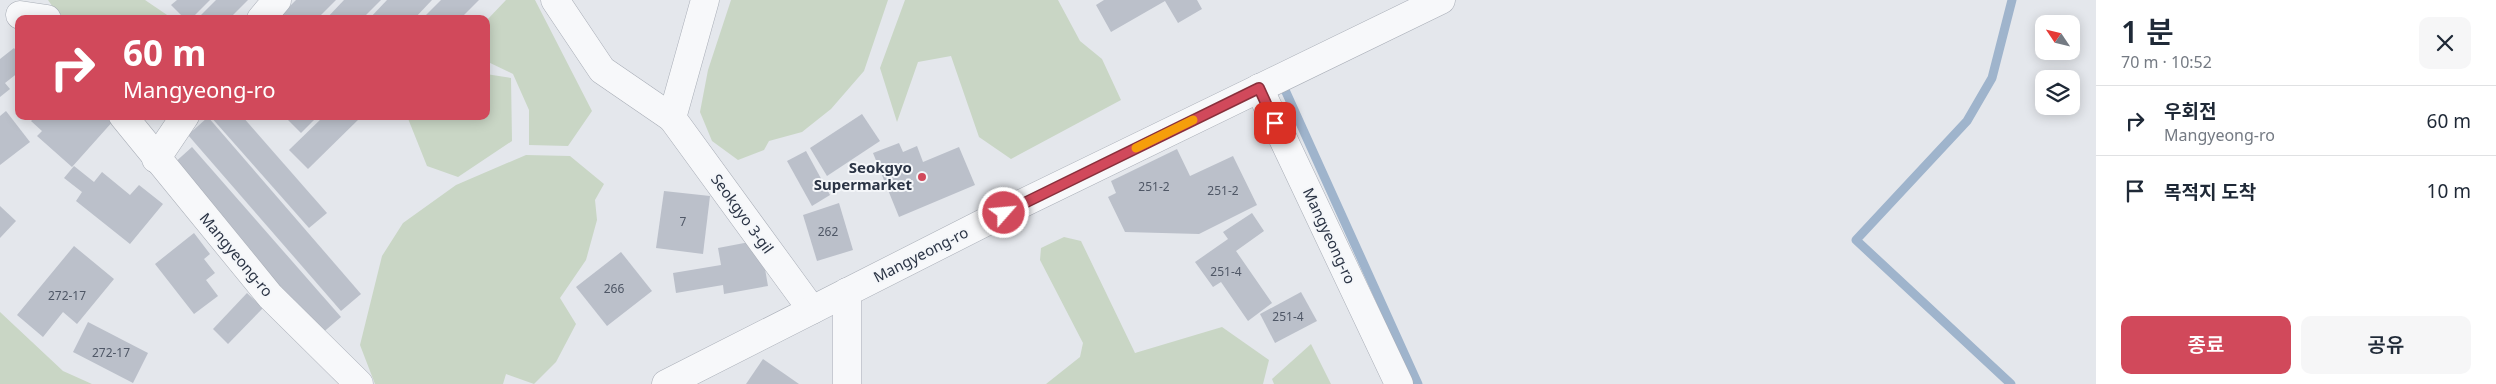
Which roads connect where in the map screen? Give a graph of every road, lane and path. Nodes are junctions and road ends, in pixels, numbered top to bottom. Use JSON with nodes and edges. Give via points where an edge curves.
{"nodes":[{"id":1,"x":278,"y":0,"type":"edge"},
{"id":2,"x":556,"y":0,"type":"edge"},
{"id":3,"x":706,"y":0,"type":"edge"},
{"id":4,"x":1441,"y":0,"type":"edge"},
{"id":5,"x":1402,"y":9,"type":"edge"},
{"id":6,"x":265,"y":15,"type":"edge"},
{"id":7,"x":1259,"y":88,"type":"junction"},
{"id":8,"x":672,"y":118,"type":"junction"},
{"id":9,"x":126,"y":120,"type":"edge"},
{"id":10,"x":182,"y":120,"type":"edge"},
{"id":11,"x":156,"y":159,"type":"junction"},
{"id":12,"x":847,"y":292,"type":"junction"},
{"id":13,"x":812,"y":310,"type":"junction"},
{"id":14,"x":359,"y":384,"type":"edge"},
{"id":15,"x":666,"y":384,"type":"edge"},
{"id":16,"x":847,"y":384,"type":"edge"},
{"id":17,"x":1399,"y":384,"type":"edge"}],
"edges":[{"from":1,"to":6,"type":"street"},
{"from":2,"to":8,"type":"street","name":"Seokgyo 3-gil","via":[[602,70]]},
{"from":3,"to":8,"type":"street"},
{"from":4,"to":5,"type":"street","name":"Mangyeong-ro"},
{"from":5,"to":7,"type":"street","name":"Mangyeong-ro"},
{"from":7,"to":12,"type":"street","name":"Mangyeong-ro"},
{"from":7,"to":17,"type":"street","name":"Mangyeong-ro"},
{"from":8,"to":13,"type":"street","name":"Seokgyo 3-gil"},
{"from":9,"to":11,"type":"street","name":"Mangyeong-ro"},
{"from":10,"to":11,"type":"street"},
{"from":11,"to":14,"type":"street","name":"Mangyeong-ro","via":[[270,296]]},
{"from":12,"to":13,"type":"street","name":"Mangyeong-ro"},
{"from":12,"to":16,"type":"street"},
{"from":13,"to":15,"type":"street","name":"Mangyeong-ro"}]}
